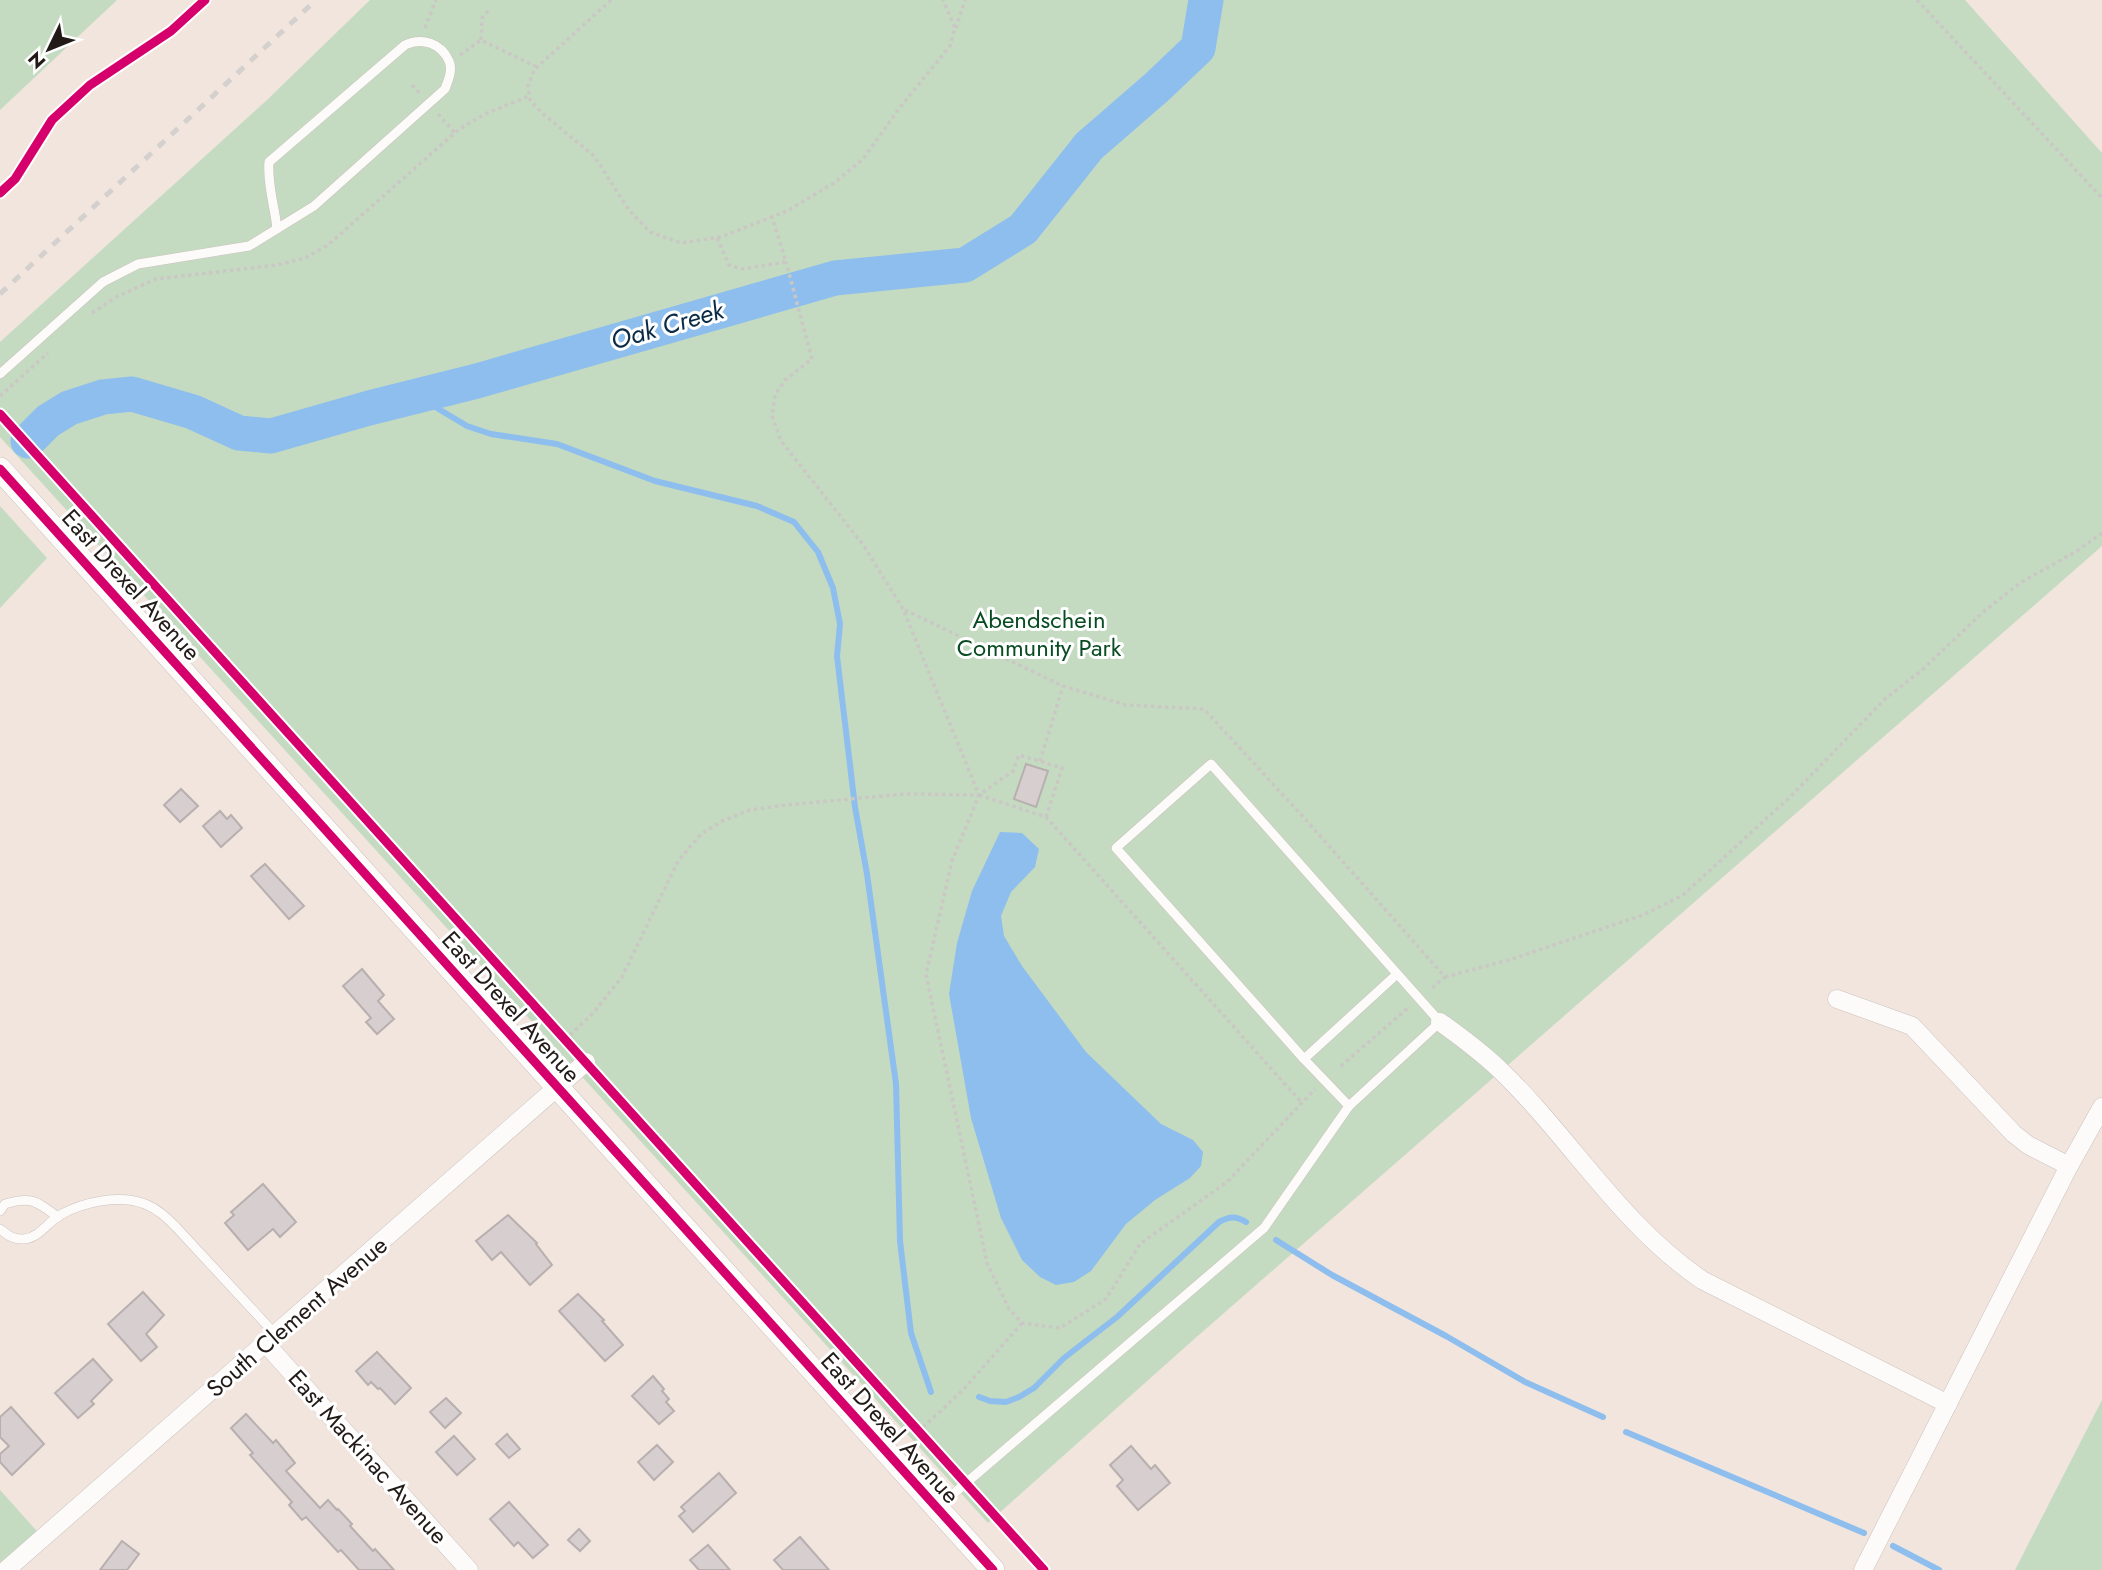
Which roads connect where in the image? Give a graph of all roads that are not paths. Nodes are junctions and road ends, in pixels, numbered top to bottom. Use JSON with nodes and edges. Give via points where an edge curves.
{"nodes":[{"id":1,"x":277,"y":229,"type":"junction"},
{"id":2,"x":0,"y":373,"type":"edge"},
{"id":3,"x":0,"y":469,"type":"edge"},
{"id":4,"x":1397,"y":974,"type":"junction"},
{"id":5,"x":1837,"y":999,"type":"dead end"},
{"id":6,"x":1440,"y":1022,"type":"junction"},
{"id":7,"x":1304,"y":1059,"type":"junction"},
{"id":8,"x":586,"y":1062,"type":"dead end"},
{"id":9,"x":558,"y":1087,"type":"junction"},
{"id":10,"x":1349,"y":1106,"type":"junction"},
{"id":11,"x":2102,"y":1107,"type":"edge"},
{"id":12,"x":2069,"y":1166,"type":"junction"},
{"id":13,"x":0,"y":1211,"type":"edge"},
{"id":14,"x":58,"y":1217,"type":"junction"},
{"id":15,"x":0,"y":1229,"type":"edge"},
{"id":16,"x":271,"y":1340,"type":"junction"},
{"id":17,"x":1948,"y":1404,"type":"junction"},
{"id":18,"x":936,"y":1508,"type":"junction"},
{"id":19,"x":6,"y":1570,"type":"edge"},
{"id":20,"x":469,"y":1570,"type":"edge"},
{"id":21,"x":993,"y":1570,"type":"edge"},
{"id":22,"x":1863,"y":1570,"type":"edge"}],
"edges":[{"from":1,"to":1,"type":"lane","via":[[314,206],[445,89],[450,61],[437,46],[415,40],[405,45],[269,162]]},
{"from":1,"to":2,"type":"lane","via":[[249,246],[138,264],[103,282]]},
{"from":3,"to":9,"type":"street","name":"East Drexel Avenue"},
{"from":4,"to":6,"type":"lane"},
{"from":4,"to":7,"type":"lane"},
{"from":4,"to":7,"type":"lane","via":[[1211,764],[1116,848]]},
{"from":5,"to":12,"type":"street","via":[[1912,1026],[2028,1146]]},
{"from":6,"to":10,"type":"lane"},
{"from":6,"to":17,"type":"street","via":[[1500,1070],[1615,1202],[1678,1263],[1702,1280]]},
{"from":7,"to":10,"type":"lane"},
{"from":8,"to":9,"type":"street","name":"South Clement Avenue"},
{"from":9,"to":16,"type":"street","name":"South Clement Avenue"},
{"from":9,"to":18,"type":"street","name":"East Drexel Avenue"},
{"from":10,"to":18,"type":"lane","via":[[1264,1228]]},
{"from":11,"to":12,"type":"street"},
{"from":12,"to":17,"type":"street"},
{"from":13,"to":14,"type":"lane","via":[[5,1204],[24,1198]]},
{"from":14,"to":15,"type":"lane","via":[[27,1239],[13,1239]]},
{"from":14,"to":16,"type":"lane","via":[[82,1206],[126,1200],[159,1211]]},
{"from":16,"to":19,"type":"street","name":"South Clement Avenue"},
{"from":16,"to":20,"type":"street","name":"East Mackinac Avenue"},
{"from":17,"to":22,"type":"street"},
{"from":18,"to":21,"type":"street","name":"East Drexel Avenue"}]}
